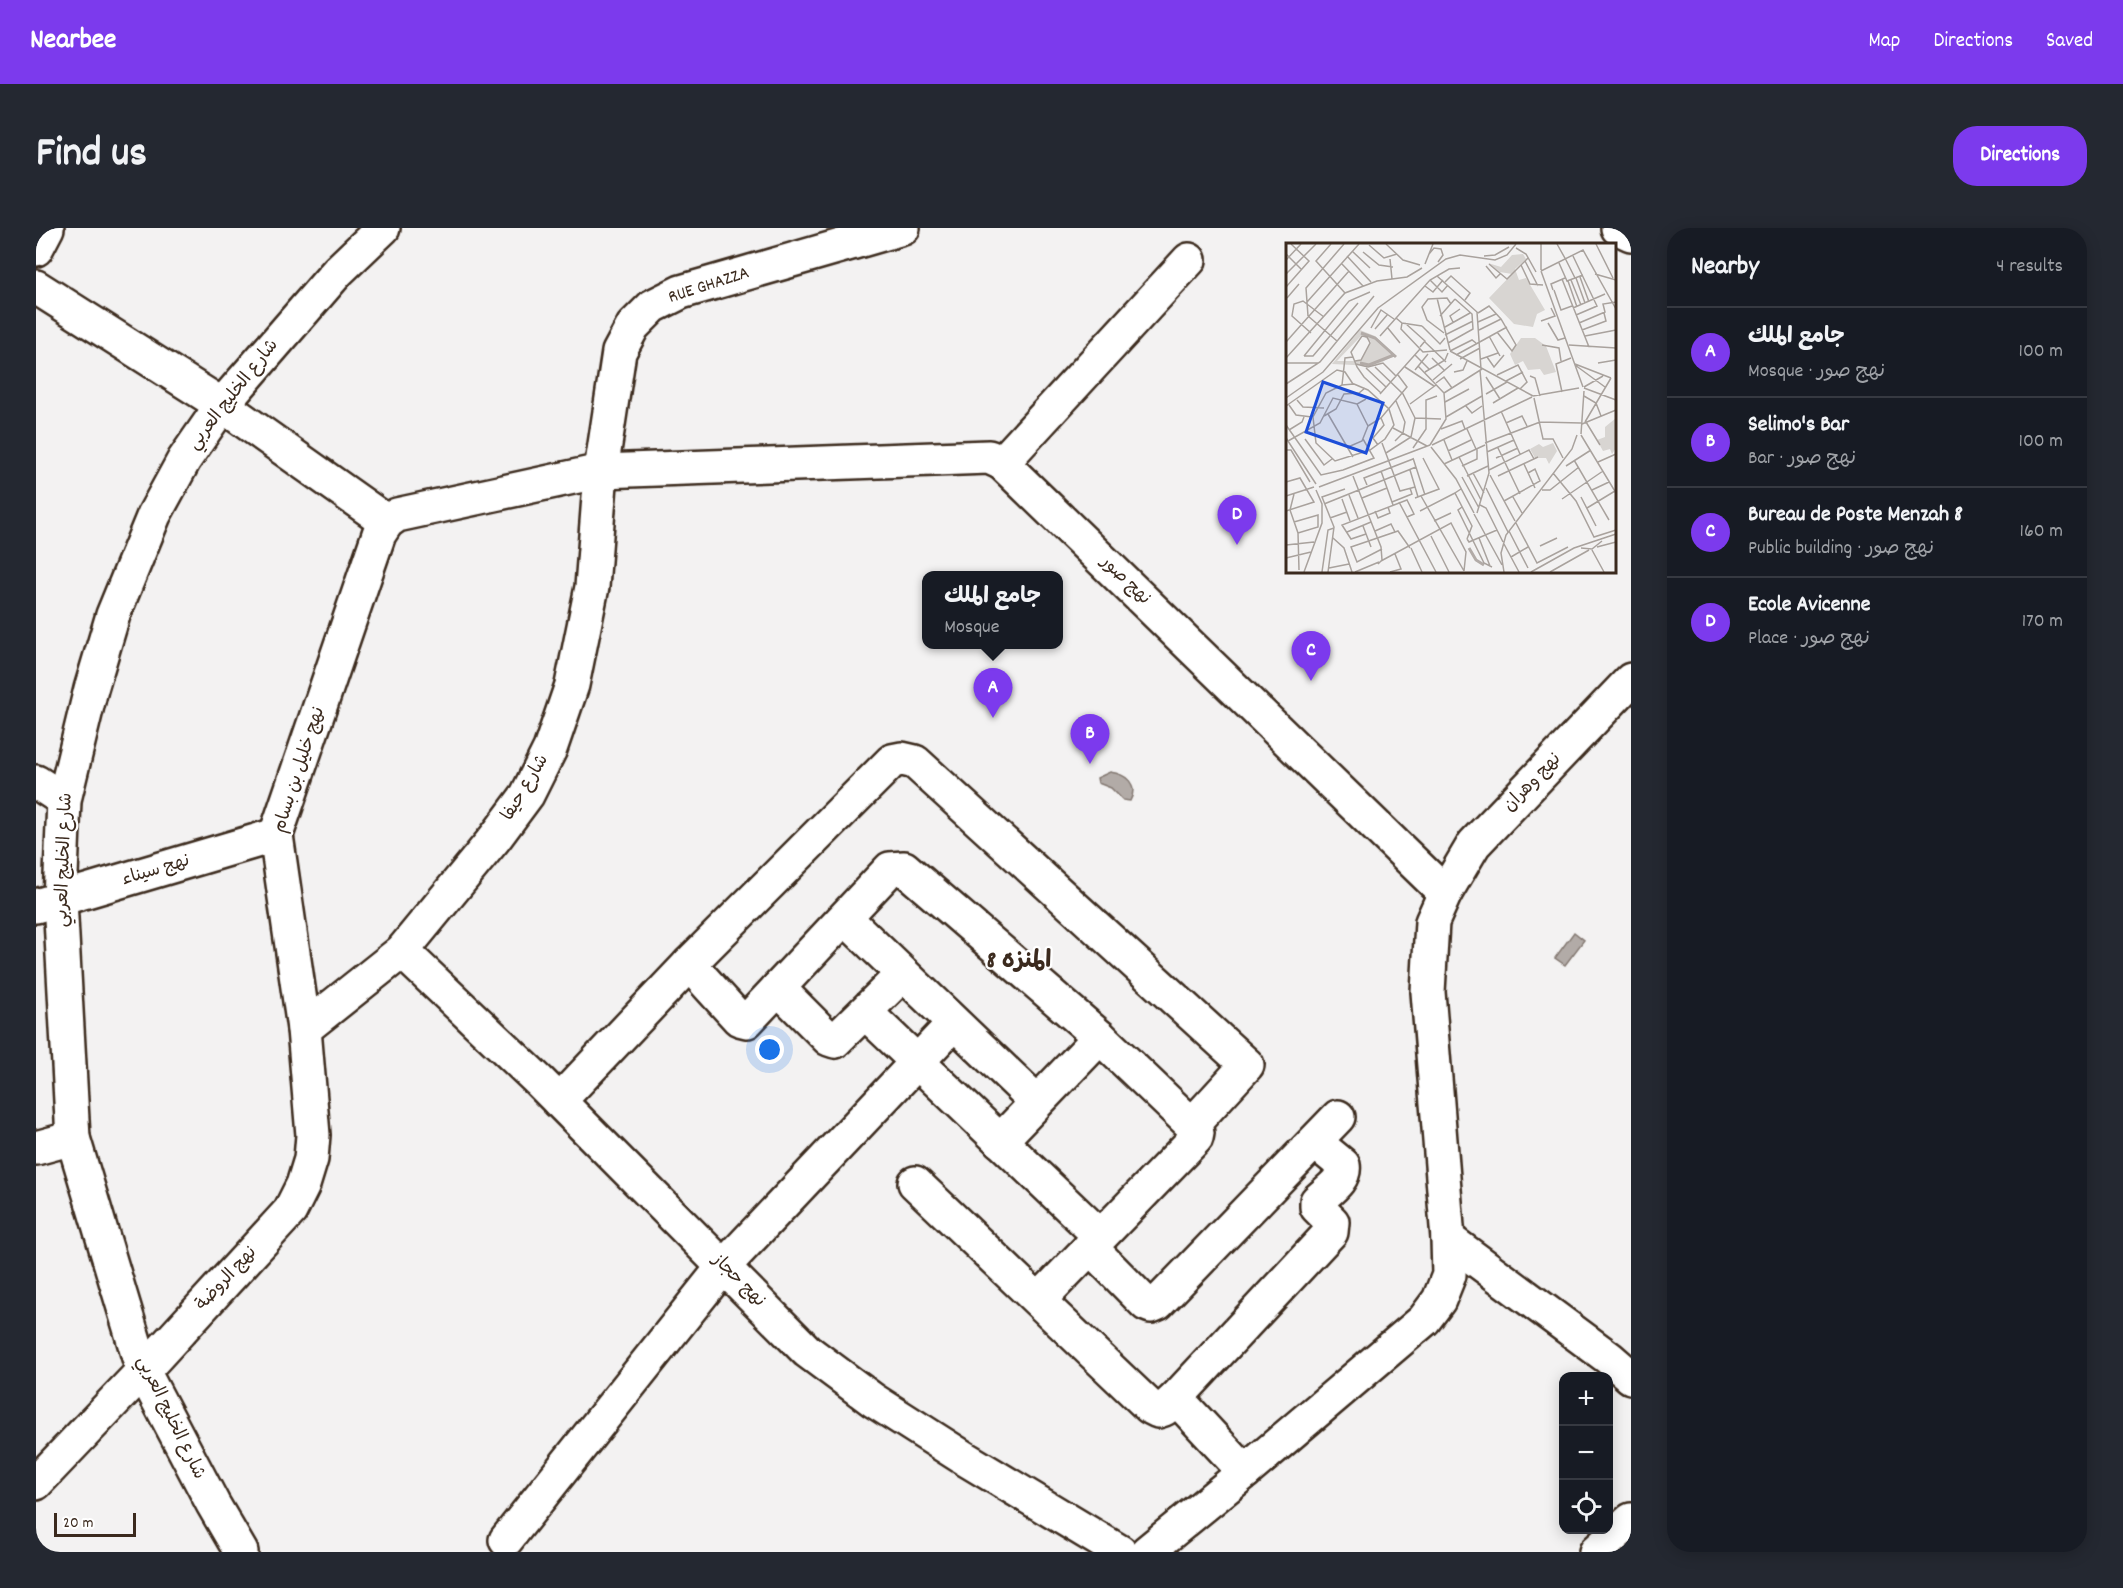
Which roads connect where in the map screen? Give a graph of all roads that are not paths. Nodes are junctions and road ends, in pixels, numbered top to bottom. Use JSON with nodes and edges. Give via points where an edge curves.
{"nodes":[{"id":1,"x":47,"y":228,"type":"edge"},
{"id":2,"x":383,"y":228,"type":"edge"},
{"id":3,"x":903,"y":228,"type":"edge"},
{"id":4,"x":1618,"y":228,"type":"edge"},
{"id":5,"x":1631,"y":234,"type":"edge"},
{"id":6,"x":36,"y":249,"type":"edge"},
{"id":7,"x":1189,"y":260,"type":"dead end"},
{"id":8,"x":36,"y":286,"type":"edge"},
{"id":9,"x":222,"y":405,"type":"junction"},
{"id":10,"x":1002,"y":463,"type":"junction"},
{"id":11,"x":601,"y":471,"type":"junction"},
{"id":12,"x":387,"y":522,"type":"junction"},
{"id":13,"x":1631,"y":680,"type":"edge"},
{"id":14,"x":36,"y":782,"type":"edge"},
{"id":15,"x":64,"y":800,"type":"junction"},
{"id":16,"x":276,"y":835,"type":"junction"},
{"id":17,"x":1445,"y":893,"type":"junction"},
{"id":18,"x":48,"y":903,"type":"edge"},
{"id":19,"x":845,"y":918,"type":"junction"},
{"id":20,"x":402,"y":951,"type":"junction"},
{"id":21,"x":689,"y":964,"type":"junction"},
{"id":22,"x":903,"y":974,"type":"junction"},
{"id":23,"x":778,"y":988,"type":"junction"},
{"id":24,"x":866,"y":1013,"type":"junction"},
{"id":25,"x":954,"y":1023,"type":"junction"},
{"id":26,"x":304,"y":1029,"type":"junction"},
{"id":27,"x":1100,"y":1037,"type":"junction"},
{"id":28,"x":917,"y":1062,"type":"junction"},
{"id":29,"x":559,"y":1101,"type":"junction"},
{"id":30,"x":1037,"y":1102,"type":"junction"},
{"id":31,"x":1338,"y":1117,"type":"dead end"},
{"id":32,"x":1192,"y":1125,"type":"junction"},
{"id":33,"x":73,"y":1138,"type":"junction"},
{"id":34,"x":1000,"y":1141,"type":"junction"},
{"id":35,"x":1315,"y":1142,"type":"junction"},
{"id":36,"x":36,"y":1148,"type":"edge"},
{"id":37,"x":915,"y":1183,"type":"dead end"},
{"id":38,"x":1448,"y":1239,"type":"junction"},
{"id":39,"x":1095,"y":1242,"type":"junction"},
{"id":40,"x":724,"y":1266,"type":"junction"},
{"id":41,"x":1039,"y":1300,"type":"junction"},
{"id":42,"x":143,"y":1371,"type":"junction"},
{"id":43,"x":1631,"y":1377,"type":"edge"},
{"id":44,"x":1176,"y":1398,"type":"junction"},
{"id":45,"x":1245,"y":1472,"type":"junction"},
{"id":46,"x":36,"y":1483,"type":"edge"},
{"id":47,"x":1631,"y":1520,"type":"edge"},
{"id":48,"x":506,"y":1539,"type":"dead end"},
{"id":49,"x":241,"y":1552,"type":"edge"},
{"id":50,"x":1120,"y":1552,"type":"edge"},
{"id":51,"x":1147,"y":1552,"type":"edge"},
{"id":52,"x":1596,"y":1552,"type":"edge"}],
"edges":[{"from":1,"to":6,"type":"street"},
{"from":2,"to":9,"type":"street","name":"شارع الخليج العربي","via":[[338,271]]},
{"from":3,"to":11,"type":"street","name":"RUE GHAZZA","via":[[681,292],[653,306],[633,326],[619,352]]},
{"from":4,"to":5,"type":"street"},
{"from":7,"to":10,"type":"street"},
{"from":8,"to":9,"type":"street"},
{"from":9,"to":12,"type":"street"},
{"from":9,"to":15,"type":"street","name":"شارع الخليج العربي","via":[[184,460],[132,564],[91,689]]},
{"from":10,"to":11,"type":"street","via":[[988,457]]},
{"from":10,"to":17,"type":"street","name":"نهج صور"},
{"from":11,"to":12,"type":"street","via":[[397,515]]},
{"from":11,"to":20,"type":"street","name":"شارع حيفا","via":[[592,587],[583,637],[572,685],[550,749],[527,795]]},
{"from":12,"to":16,"type":"street","name":"نهج خليل بن بسام","via":[[379,534]]},
{"from":13,"to":17,"type":"street","name":"نهج وهران","via":[[1474,844]]},
{"from":14,"to":15,"type":"street"},
{"from":15,"to":18,"type":"street","name":"شارع الخليج العربي"},
{"from":16,"to":18,"type":"street","name":"نهج سيناء"},
{"from":16,"to":26,"type":"street","name":"نهج خليل بن بسام"},
{"from":17,"to":38,"type":"street","name":"نهج وهران","via":[[1432,922],[1428,992]]},
{"from":18,"to":33,"type":"street","name":"شارع الخليج العربي"},
{"from":19,"to":22,"type":"street"},
{"from":19,"to":23,"type":"street"},
{"from":19,"to":27,"type":"street","via":[[890,869],[903,868]]},
{"from":20,"to":26,"type":"street","name":"شارع حيفا"},
{"from":20,"to":29,"type":"street","name":"نهج حجاز"},
{"from":21,"to":23,"type":"street","via":[[743,1021],[750,1019]]},
{"from":21,"to":29,"type":"street"},
{"from":21,"to":32,"type":"street","via":[[892,761],[915,762],[1247,1065]]},
{"from":22,"to":24,"type":"street"},
{"from":22,"to":25,"type":"street"},
{"from":23,"to":24,"type":"street","via":[[835,1041]]},
{"from":24,"to":28,"type":"street"},
{"from":25,"to":28,"type":"street"},
{"from":25,"to":30,"type":"street"},
{"from":26,"to":42,"type":"street","name":"نهج الروضة","via":[[313,1135],[303,1185],[290,1211]]},
{"from":27,"to":30,"type":"street"},
{"from":27,"to":32,"type":"street"},
{"from":28,"to":34,"type":"street"},
{"from":28,"to":40,"type":"street"},
{"from":29,"to":40,"type":"street","name":"نهج حجاز"},
{"from":30,"to":34,"type":"street"},
{"from":31,"to":35,"type":"street"},
{"from":32,"to":39,"type":"street","via":[[1196,1138]]},
{"from":33,"to":36,"type":"street"},
{"from":33,"to":42,"type":"street","name":"شارع الخليج العربي"},
{"from":34,"to":39,"type":"street"},
{"from":35,"to":39,"type":"street","via":[[1158,1303],[1146,1304]]},
{"from":35,"to":44,"type":"street","via":[[1343,1165],[1342,1177],[1317,1201],[1317,1207],[1332,1222],[1331,1232]]},
{"from":37,"to":41,"type":"street"},
{"from":38,"to":43,"type":"street"},
{"from":38,"to":45,"type":"street","name":"نهج وهران","via":[[1449,1275],[1424,1320]]},
{"from":39,"to":41,"type":"street"},
{"from":40,"to":48,"type":"street"},
{"from":40,"to":50,"type":"street","name":"نهج حجاز","via":[[807,1351],[873,1400]]},
{"from":41,"to":44,"type":"street","via":[[1150,1407],[1164,1409]]},
{"from":42,"to":46,"type":"street","name":"نهج الروضة"},
{"from":42,"to":49,"type":"street","name":"شارع الخليج العربي"},
{"from":44,"to":45,"type":"street"},
{"from":45,"to":51,"type":"street","name":"نهج وهران"},
{"from":47,"to":52,"type":"street"}]}
